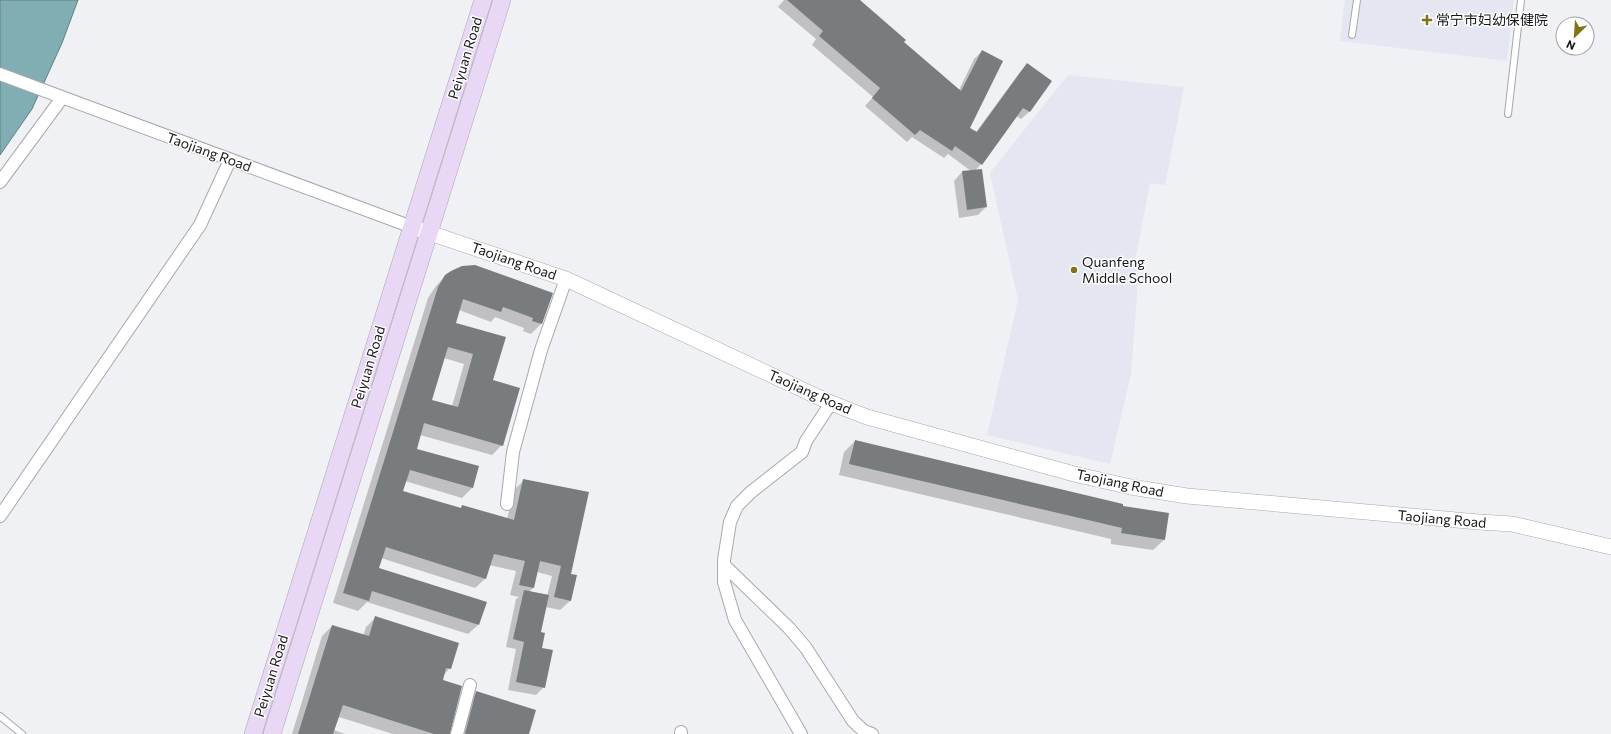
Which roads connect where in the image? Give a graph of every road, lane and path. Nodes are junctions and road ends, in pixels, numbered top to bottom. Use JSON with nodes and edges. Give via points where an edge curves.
{"nodes":[{"id":1,"x":483,"y":0,"type":"edge"},
{"id":2,"x":502,"y":0,"type":"edge"},
{"id":3,"x":1356,"y":0,"type":"edge"},
{"id":4,"x":1521,"y":0,"type":"edge"},
{"id":5,"x":1352,"y":35,"type":"dead end"},
{"id":6,"x":0,"y":74,"type":"edge"},
{"id":7,"x":62,"y":98,"type":"junction"},
{"id":8,"x":1508,"y":114,"type":"dead end"},
{"id":9,"x":230,"y":160,"type":"junction"},
{"id":10,"x":0,"y":182,"type":"edge"},
{"id":11,"x":412,"y":227,"type":"junction"},
{"id":12,"x":429,"y":232,"type":"junction"},
{"id":13,"x":566,"y":279,"type":"junction"},
{"id":14,"x":831,"y":403,"type":"junction"},
{"id":15,"x":507,"y":504,"type":"dead end"},
{"id":16,"x":0,"y":516,"type":"edge"},
{"id":17,"x":1611,"y":547,"type":"edge"},
{"id":18,"x":724,"y":565,"type":"junction"},
{"id":19,"x":470,"y":685,"type":"dead end"},
{"id":20,"x":0,"y":716,"type":"edge"},
{"id":21,"x":22,"y":734,"type":"edge"},
{"id":22,"x":253,"y":734,"type":"edge"},
{"id":23,"x":272,"y":734,"type":"edge"},
{"id":24,"x":457,"y":734,"type":"edge"},
{"id":25,"x":801,"y":734,"type":"edge"},
{"id":26,"x":872,"y":734,"type":"edge"}],
"edges":[{"from":1,"to":11,"type":"main road","name":"Peiyuan Road"},
{"from":2,"to":12,"type":"main road","name":"Peiyuan Road"},
{"from":3,"to":5,"type":"lane"},
{"from":4,"to":8,"type":"lane"},
{"from":6,"to":7,"type":"street","name":"Taojiang Road"},
{"from":7,"to":9,"type":"street","name":"Taojiang Road"},
{"from":7,"to":10,"type":"street"},
{"from":9,"to":11,"type":"street","name":"Taojiang Road"},
{"from":9,"to":16,"type":"street","via":[[200,225]]},
{"from":11,"to":12,"type":"street","name":"Taojiang Road"},
{"from":11,"to":22,"type":"main road","name":"Peiyuan Road"},
{"from":12,"to":13,"type":"street","name":"Taojiang Road"},
{"from":12,"to":23,"type":"main road","name":"Peiyuan Road"},
{"from":13,"to":14,"type":"street","name":"Taojiang Road"},
{"from":13,"to":15,"type":"street","via":[[541,350],[513,452]]},
{"from":14,"to":17,"type":"street","name":"Taojiang Road","via":[[867,417],[1131,487],[1187,496],[1512,524]]},
{"from":14,"to":18,"type":"street","via":[[806,441],[802,452],[737,506],[730,522]]},
{"from":18,"to":25,"type":"street","via":[[724,582],[736,620]]},
{"from":18,"to":26,"type":"street","via":[[789,628],[806,648],[853,722]]},
{"from":19,"to":24,"type":"street"},
{"from":20,"to":21,"type":"lane"}]}
